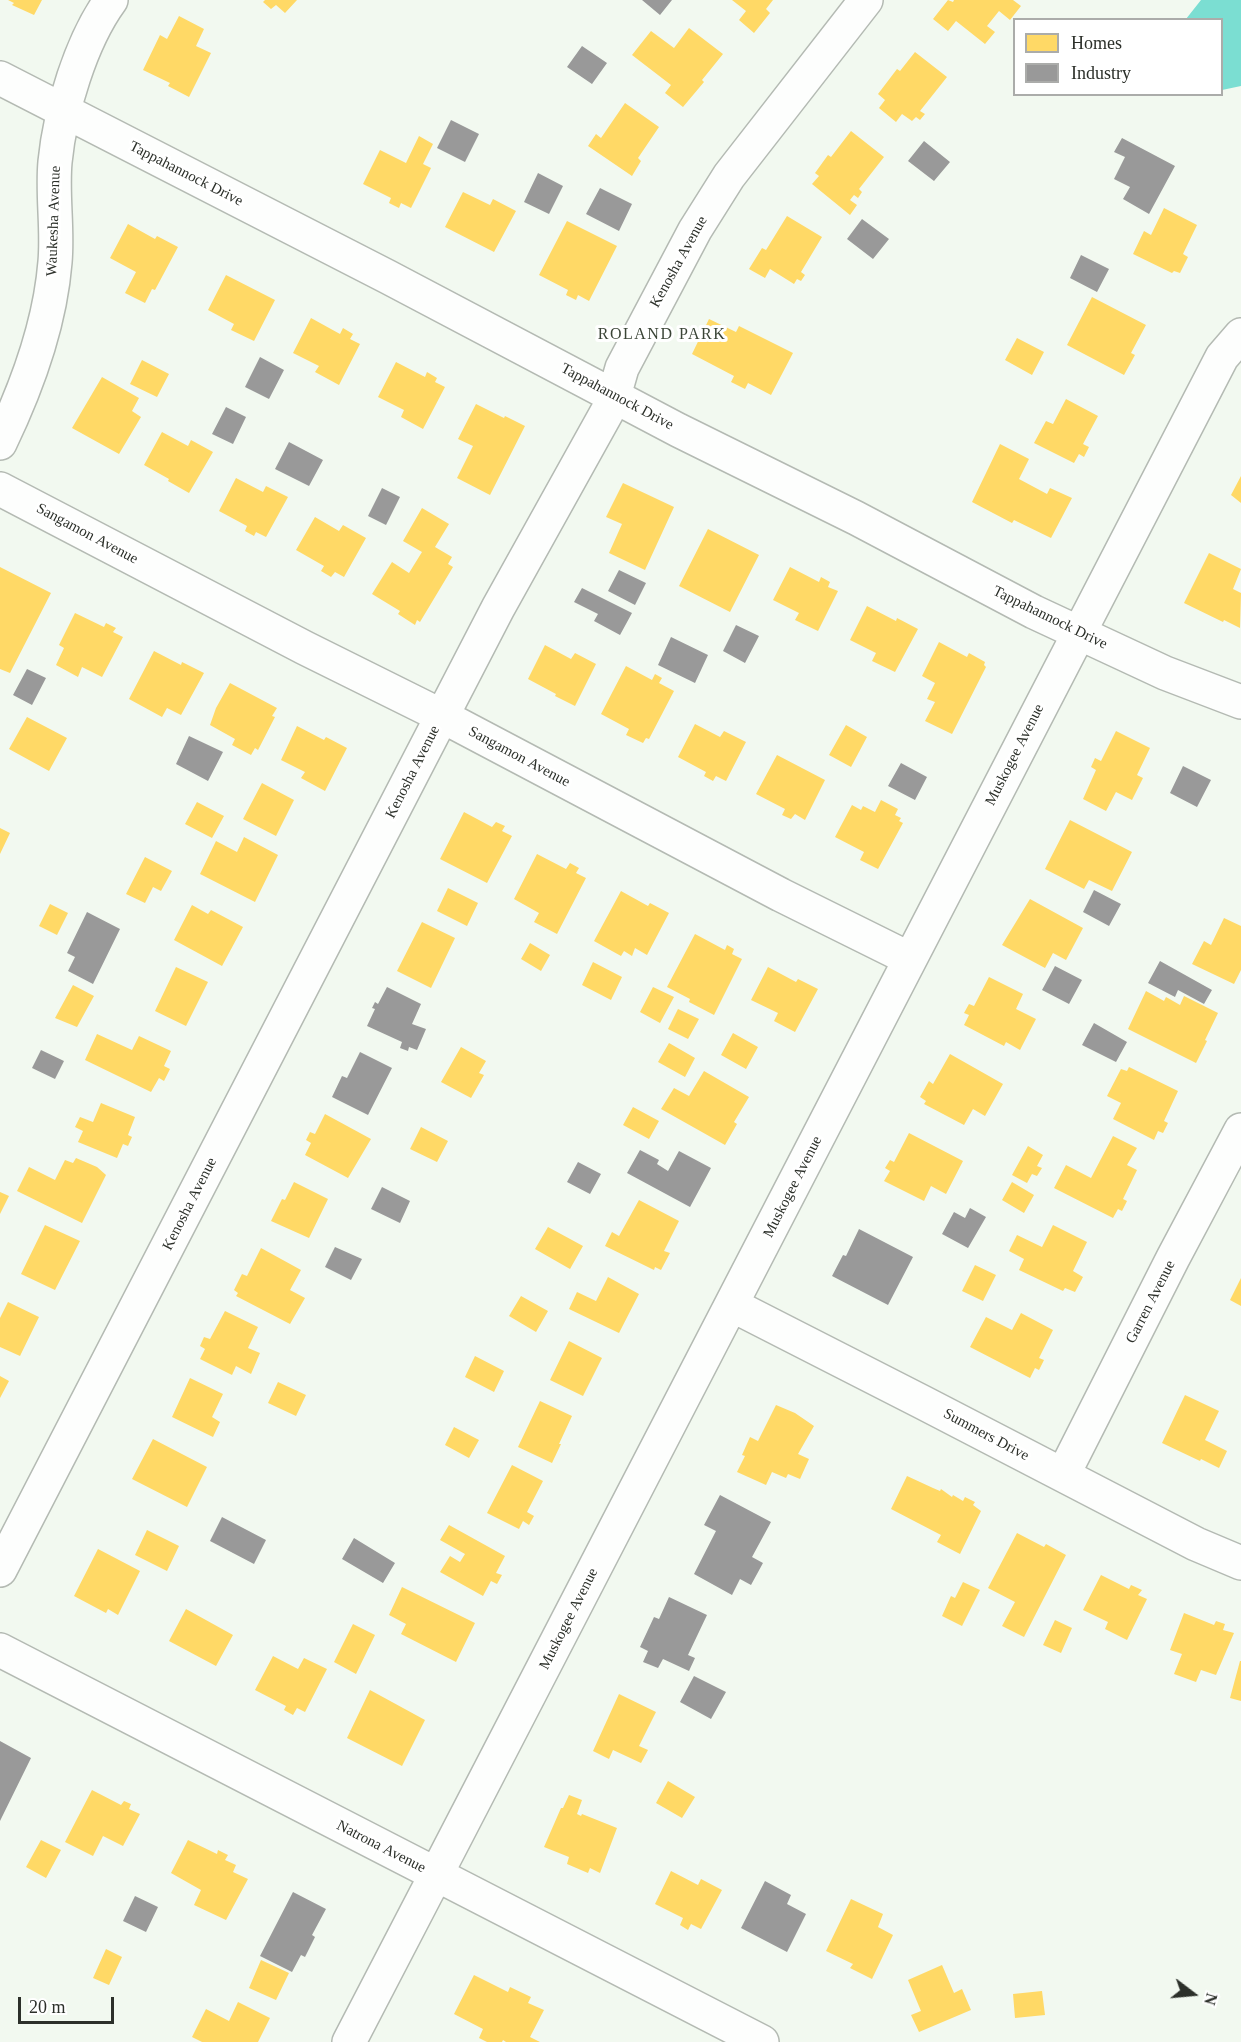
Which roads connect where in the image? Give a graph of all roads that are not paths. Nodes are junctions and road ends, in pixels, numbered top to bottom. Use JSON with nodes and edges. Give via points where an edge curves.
{"nodes":[{"id":1,"x":111,"y":0,"type":"edge"},
{"id":2,"x":866,"y":0,"type":"edge"},
{"id":3,"x":0,"y":78,"type":"edge"},
{"id":4,"x":64,"y":111,"type":"junction"},
{"id":5,"x":1241,"y":336,"type":"edge"},
{"id":6,"x":614,"y":396,"type":"junction"},
{"id":7,"x":0,"y":443,"type":"edge"},
{"id":8,"x":0,"y":489,"type":"edge"},
{"id":9,"x":1077,"y":633,"type":"junction"},
{"id":10,"x":1241,"y":702,"type":"edge"},
{"id":11,"x":442,"y":716,"type":"junction"},
{"id":12,"x":910,"y":959,"type":"junction"},
{"id":13,"x":1241,"y":1130,"type":"edge"},
{"id":14,"x":1233,"y":1166,"type":"edge"},
{"id":15,"x":732,"y":1305,"type":"junction"},
{"id":16,"x":1063,"y":1475,"type":"junction"},
{"id":17,"x":1241,"y":1563,"type":"edge"},
{"id":18,"x":0,"y":1570,"type":"edge"},
{"id":19,"x":0,"y":1650,"type":"edge"},
{"id":20,"x":436,"y":1875,"type":"junction"},
{"id":21,"x":349,"y":2042,"type":"edge"},
{"id":22,"x":762,"y":2042,"type":"edge"}],
"edges":[{"from":1,"to":4,"type":"street","name":"Waukesha Avenue","via":[[85,48]]},
{"from":2,"to":6,"type":"street","name":"Kenosha Avenue","via":[[729,176],[695,230],[622,368]]},
{"from":3,"to":4,"type":"street","name":"Tappahannock Drive"},
{"from":4,"to":6,"type":"street","name":"Tappahannock Drive"},
{"from":4,"to":7,"type":"street","name":"Waukesha Avenue","via":[[55,162],[55,261],[50,304],[33,366]]},
{"from":5,"to":9,"type":"street","name":"Muskogee Avenue","via":[[1222,357]]},
{"from":6,"to":9,"type":"street","name":"Tappahannock Drive"},
{"from":6,"to":11,"type":"street","name":"Kenosha Avenue"},
{"from":8,"to":11,"type":"street","name":"Sangamon Avenue"},
{"from":9,"to":10,"type":"street","name":"Tappahannock Drive"},
{"from":9,"to":12,"type":"street","name":"Muskogee Avenue"},
{"from":11,"to":12,"type":"street","name":"Sangamon Avenue"},
{"from":11,"to":18,"type":"street","name":"Kenosha Avenue"},
{"from":12,"to":15,"type":"street","name":"Muskogee Avenue"},
{"from":13,"to":14,"type":"street","name":"Garren Avenue"},
{"from":14,"to":16,"type":"street","name":"Garren Avenue","via":[[1168,1269]]},
{"from":15,"to":16,"type":"street","name":"Summers Drive"},
{"from":15,"to":20,"type":"street","name":"Muskogee Avenue"},
{"from":16,"to":17,"type":"street","name":"Summers Drive"},
{"from":19,"to":20,"type":"street","name":"Natrona Avenue"},
{"from":20,"to":21,"type":"street","name":"Muskogee Avenue"},
{"from":20,"to":22,"type":"street","name":"Natrona Avenue"}]}
